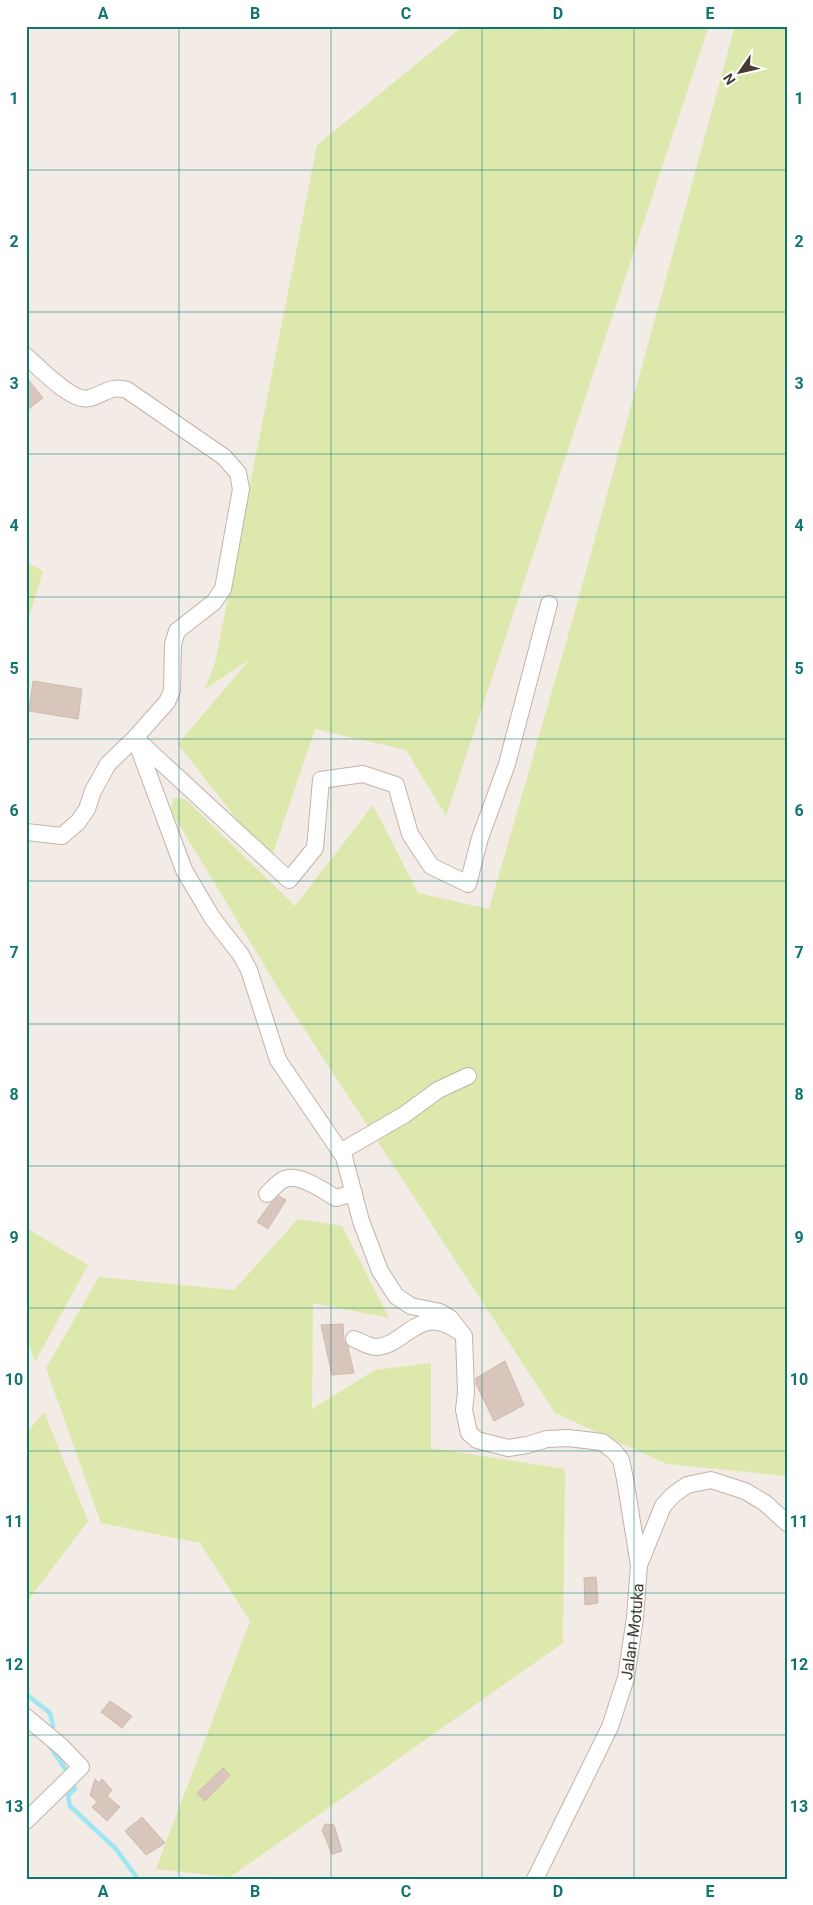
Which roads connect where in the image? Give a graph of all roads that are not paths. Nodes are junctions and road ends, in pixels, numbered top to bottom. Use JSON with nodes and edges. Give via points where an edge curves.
{"nodes":[{"id":1,"x":26,"y":356,"type":"edge"},
{"id":2,"x":549,"y":604,"type":"dead end"},
{"id":3,"x":134,"y":738,"type":"junction"},
{"id":4,"x":26,"y":832,"type":"edge"},
{"id":5,"x":468,"y":1076,"type":"dead end"},
{"id":6,"x":340,"y":1152,"type":"junction"},
{"id":7,"x":354,"y":1193,"type":"junction"},
{"id":8,"x":266,"y":1194,"type":"dead end"},
{"id":9,"x":464,"y":1336,"type":"junction"},
{"id":10,"x":354,"y":1339,"type":"dead end"},
{"id":11,"x":785,"y":1517,"type":"edge"},
{"id":12,"x":639,"y":1565,"type":"junction"},
{"id":13,"x":26,"y":1717,"type":"edge"},
{"id":14,"x":26,"y":1821,"type":"edge"},
{"id":15,"x":535,"y":1879,"type":"edge"}],
"edges":[{"from":1,"to":3,"type":"street","via":[[77,398],[90,398],[109,388],[126,390],[224,457],[238,473],[241,489],[223,589],[214,602],[177,631],[173,644],[170,696]]},
{"from":2,"to":3,"type":"street","via":[[506,764],[468,884],[431,866],[410,834],[396,785],[363,774],[321,780],[315,848],[289,880]]},
{"from":3,"to":4,"type":"street","via":[[108,764],[87,810],[62,836]]},
{"from":3,"to":6,"type":"street","via":[[184,870],[249,970],[278,1060]]},
{"from":5,"to":6,"type":"street","via":[[438,1090],[404,1115]]},
{"from":6,"to":7,"type":"street"},
{"from":7,"to":8,"type":"street","via":[[336,1198],[310,1183],[285,1178]]},
{"from":7,"to":9,"type":"street","via":[[370,1247],[396,1296],[411,1306],[440,1312],[450,1318]]},
{"from":9,"to":10,"type":"street","via":[[440,1323],[420,1323],[386,1344],[375,1347]]},
{"from":9,"to":12,"type":"street","via":[[464,1410],[470,1433],[478,1440],[508,1448],[568,1438],[602,1442],[614,1451],[621,1460]]},
{"from":11,"to":12,"type":"street","name":"Jalan Motuka","via":[[745,1491],[711,1480],[693,1483],[673,1495],[663,1506]]},
{"from":12,"to":15,"type":"street","name":"Jalan Motuka","via":[[626,1678],[610,1727]]},
{"from":13,"to":14,"type":"street","via":[[44,1730],[81,1768]]}]}
